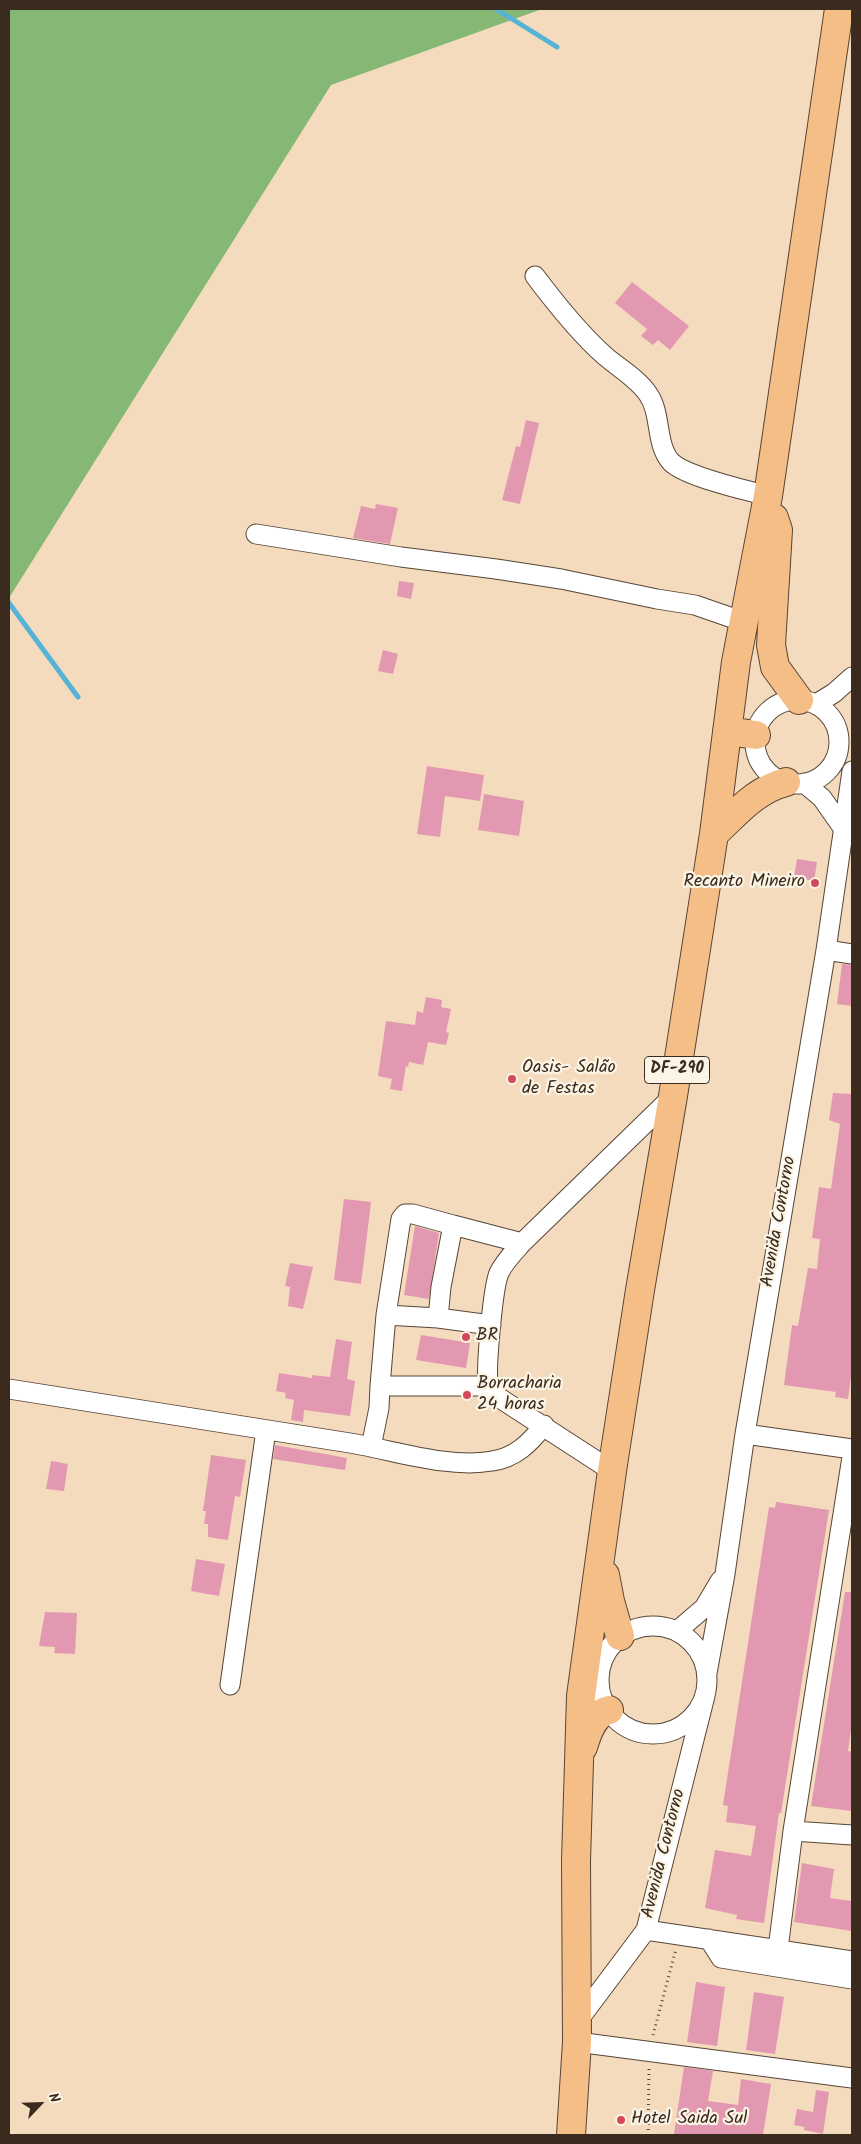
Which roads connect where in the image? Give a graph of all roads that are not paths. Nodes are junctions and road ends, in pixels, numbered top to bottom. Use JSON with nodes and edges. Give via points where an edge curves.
{"nodes":[{"id":1,"x":839,"y":9,"type":"edge"},
{"id":2,"x":535,"y":276,"type":"dead end"},
{"id":3,"x":768,"y":496,"type":"junction"},
{"id":4,"x":256,"y":534,"type":"dead end"},
{"id":5,"x":744,"y":622,"type":"junction"},
{"id":6,"x":852,"y":678,"type":"edge"},
{"id":7,"x":808,"y":702,"type":"junction"},
{"id":8,"x":727,"y":731,"type":"junction"},
{"id":9,"x":756,"y":735,"type":"junction"},
{"id":10,"x":845,"y":750,"type":"edge"},
{"id":11,"x":852,"y":771,"type":"edge"},
{"id":12,"x":795,"y":783,"type":"junction"},
{"id":13,"x":848,"y":829,"type":"edge"},
{"id":14,"x":714,"y":834,"type":"junction"},
{"id":15,"x":826,"y":950,"type":"junction"},
{"id":16,"x":850,"y":952,"type":"edge"},
{"id":17,"x":674,"y":1096,"type":"junction"},
{"id":18,"x":453,"y":1225,"type":"junction"},
{"id":19,"x":522,"y":1243,"type":"junction"},
{"id":20,"x":386,"y":1315,"type":"junction"},
{"id":21,"x":438,"y":1318,"type":"junction"},
{"id":22,"x":491,"y":1325,"type":"junction"},
{"id":23,"x":380,"y":1386,"type":"junction"},
{"id":24,"x":489,"y":1386,"type":"junction"},
{"id":25,"x":9,"y":1389,"type":"edge"},
{"id":26,"x":544,"y":1425,"type":"junction"},
{"id":27,"x":266,"y":1430,"type":"junction"},
{"id":28,"x":744,"y":1434,"type":"junction"},
{"id":29,"x":371,"y":1447,"type":"junction"},
{"id":30,"x":852,"y":1450,"type":"edge"},
{"id":31,"x":852,"y":1457,"type":"edge"},
{"id":32,"x":612,"y":1471,"type":"junction"},
{"id":33,"x":851,"y":1476,"type":"edge"},
{"id":34,"x":601,"y":1554,"type":"junction"},
{"id":35,"x":725,"y":1574,"type":"junction"},
{"id":36,"x":677,"y":1631,"type":"junction"},
{"id":37,"x":620,"y":1636,"type":"junction"},
{"id":38,"x":707,"y":1673,"type":"junction"},
{"id":39,"x":230,"y":1685,"type":"dead end"},
{"id":40,"x":705,"y":1696,"type":"junction"},
{"id":41,"x":609,"y":1710,"type":"junction"},
{"id":42,"x":579,"y":1766,"type":"junction"},
{"id":43,"x":793,"y":1831,"type":"junction"},
{"id":44,"x":852,"y":1835,"type":"edge"},
{"id":45,"x":646,"y":1930,"type":"junction"},
{"id":46,"x":709,"y":1939,"type":"junction"},
{"id":47,"x":778,"y":1949,"type":"junction"},
{"id":48,"x":852,"y":1961,"type":"edge"},
{"id":49,"x":852,"y":1979,"type":"edge"},
{"id":50,"x":577,"y":2032,"type":"junction"},
{"id":51,"x":852,"y":2078,"type":"edge"},
{"id":52,"x":570,"y":2135,"type":"edge"}],
"edges":[{"from":1,"to":3,"type":"highway","number":"DF-290"},
{"from":2,"to":3,"type":"street","via":[[556,304],[604,355],[648,394],[656,410],[665,452],[672,463],[690,473]]},
{"from":3,"to":5,"type":"highway","number":"DF-290"},
{"from":3,"to":7,"type":"highway","via":[[778,530],[771,645],[775,667]]},
{"from":4,"to":5,"type":"street","via":[[401,558],[561,579],[696,605]]},
{"from":5,"to":8,"type":"highway","number":"DF-290"},
{"from":6,"to":7,"type":"street","via":[[834,693]]},
{"from":7,"to":9,"type":"street","via":[[782,702],[774,706],[762,719]]},
{"from":7,"to":10,"type":"street","via":[[829,715]]},
{"from":8,"to":9,"type":"highway"},
{"from":8,"to":14,"type":"highway","number":"DF-290"},
{"from":9,"to":12,"type":"street","via":[[756,752],[764,768],[770,774]]},
{"from":10,"to":12,"type":"street","via":[[820,777]]},
{"from":11,"to":13,"type":"street","name":"Avenida Contorno"},
{"from":12,"to":13,"type":"street","via":[[822,798]]},
{"from":12,"to":14,"type":"highway","via":[[771,786],[755,795]]},
{"from":13,"to":15,"type":"street","name":"Avenida Contorno"},
{"from":14,"to":17,"type":"highway","number":"DF-290"},
{"from":15,"to":16,"type":"street"},
{"from":15,"to":28,"type":"street","name":"Avenida Contorno"},
{"from":17,"to":19,"type":"street"},
{"from":17,"to":32,"type":"highway","number":"DF-290"},
{"from":18,"to":19,"type":"street"},
{"from":18,"to":20,"type":"street","via":[[413,1214],[405,1214],[401,1219]]},
{"from":18,"to":21,"type":"street"},
{"from":19,"to":22,"type":"street","via":[[498,1275]]},
{"from":20,"to":21,"type":"street"},
{"from":20,"to":23,"type":"street"},
{"from":21,"to":22,"type":"street"},
{"from":22,"to":24,"type":"street"},
{"from":23,"to":24,"type":"street"},
{"from":23,"to":29,"type":"street"},
{"from":24,"to":26,"type":"street","via":[[498,1397]]},
{"from":25,"to":27,"type":"street"},
{"from":26,"to":29,"type":"street","via":[[512,1456],[488,1462],[458,1463]]},
{"from":26,"to":32,"type":"street"},
{"from":27,"to":29,"type":"street"},
{"from":27,"to":39,"type":"street"},
{"from":28,"to":30,"type":"street"},
{"from":28,"to":35,"type":"street","name":"Avenida Contorno"},
{"from":31,"to":33,"type":"street"},
{"from":32,"to":34,"type":"highway","number":"DF-290"},
{"from":33,"to":43,"type":"street"},
{"from":34,"to":37,"type":"highway"},
{"from":34,"to":42,"type":"highway","number":"DF-290","via":[[581,1696]]},
{"from":35,"to":36,"type":"street","via":[[704,1608]]},
{"from":35,"to":38,"type":"street","name":"Avenida Contorno"},
{"from":36,"to":37,"type":"street","via":[[648,1626]]},
{"from":36,"to":38,"type":"street","via":[[694,1644]]},
{"from":37,"to":41,"type":"street","via":[[607,1652],[600,1671],[601,1691]]},
{"from":38,"to":40,"type":"street"},
{"from":40,"to":41,"type":"street","via":[[693,1717],[684,1725],[662,1734],[626,1727]]},
{"from":40,"to":45,"type":"street","name":"Avenida Contorno"},
{"from":41,"to":42,"type":"highway","via":[[602,1712],[587,1734]]},
{"from":42,"to":50,"type":"highway","number":"DF-290"},
{"from":43,"to":44,"type":"street"},
{"from":43,"to":47,"type":"street"},
{"from":45,"to":46,"type":"street"},
{"from":45,"to":50,"type":"street","name":"Avenida Contorno"},
{"from":46,"to":47,"type":"street"},
{"from":46,"to":49,"type":"street","via":[[721,1958]]},
{"from":47,"to":48,"type":"street"},
{"from":50,"to":51,"type":"street"},
{"from":50,"to":52,"type":"highway","number":"DF-290"}]}
